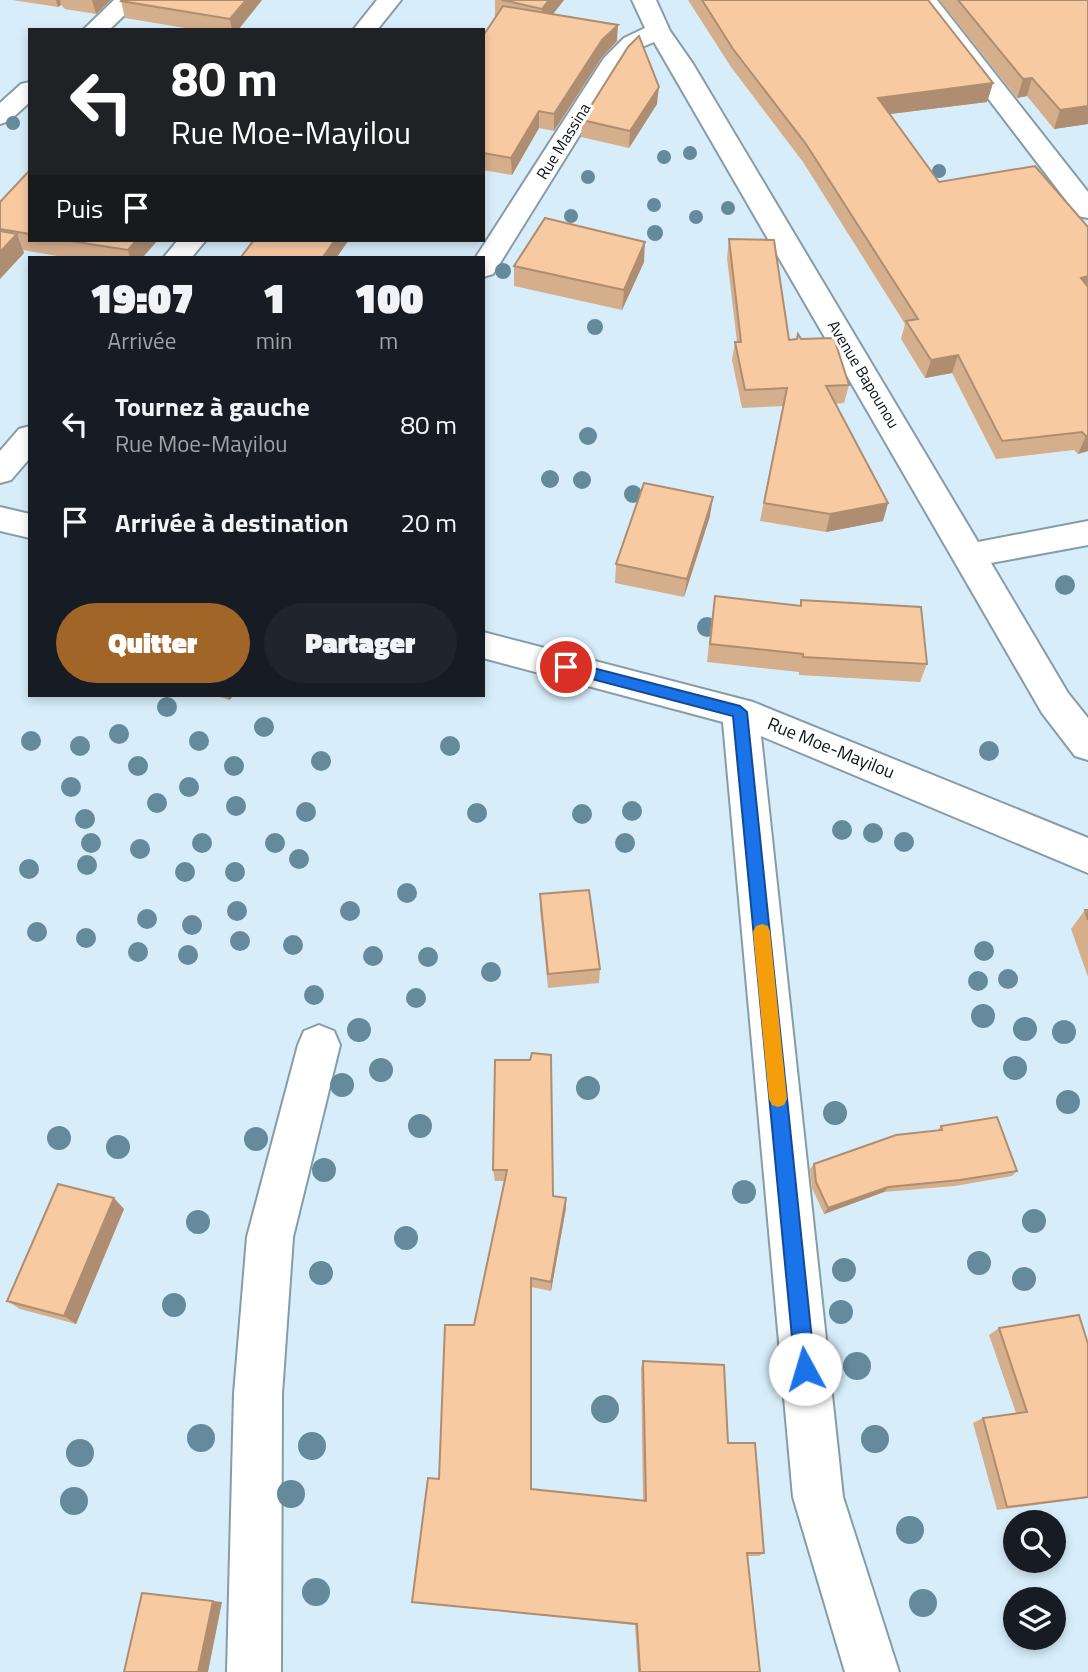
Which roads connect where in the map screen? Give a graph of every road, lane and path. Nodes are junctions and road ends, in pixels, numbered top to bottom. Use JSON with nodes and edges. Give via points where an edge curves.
{"nodes":[{"id":1,"x":128,"y":0,"type":"edge"},
{"id":2,"x":390,"y":0,"type":"edge"},
{"id":3,"x":644,"y":0,"type":"edge"},
{"id":4,"x":925,"y":0,"type":"edge"},
{"id":5,"x":97,"y":28,"type":"edge"},
{"id":6,"x":367,"y":28,"type":"edge"},
{"id":7,"x":658,"y":31,"type":"junction"},
{"id":8,"x":28,"y":91,"type":"edge"},
{"id":9,"x":0,"y":116,"type":"edge"},
{"id":10,"x":1088,"y":210,"type":"edge"},
{"id":11,"x":190,"y":242,"type":"edge"},
{"id":12,"x":179,"y":256,"type":"edge"},
{"id":13,"x":485,"y":265,"type":"edge"},
{"id":14,"x":28,"y":439,"type":"edge"},
{"id":15,"x":0,"y":472,"type":"edge"},
{"id":16,"x":0,"y":519,"type":"edge"},
{"id":17,"x":28,"y":526,"type":"edge"},
{"id":18,"x":1088,"y":533,"type":"edge"},
{"id":19,"x":971,"y":555,"type":"junction"},
{"id":20,"x":485,"y":646,"type":"edge"},
{"id":21,"x":740,"y":712,"type":"junction"},
{"id":22,"x":1088,"y":745,"type":"edge"},
{"id":23,"x":1088,"y":856,"type":"edge"},
{"id":24,"x":318,"y":1045,"type":"dead end"},
{"id":25,"x":254,"y":1672,"type":"edge"},
{"id":26,"x":872,"y":1672,"type":"edge"}],
"edges":[{"from":1,"to":5,"type":"street"},
{"from":2,"to":6,"type":"street"},
{"from":3,"to":7,"type":"street","name":"Avenue Bapounou"},
{"from":4,"to":10,"type":"street"},
{"from":7,"to":13,"type":"street","name":"Rue Massina","via":[[632,43],[616,58]]},
{"from":7,"to":19,"type":"street","name":"Avenue Bapounou"},
{"from":8,"to":9,"type":"street"},
{"from":11,"to":12,"type":"street"},
{"from":14,"to":15,"type":"street"},
{"from":16,"to":17,"type":"street"},
{"from":18,"to":19,"type":"street"},
{"from":19,"to":22,"type":"street","name":"Avenue Bapounou","via":[[1055,703]]},
{"from":20,"to":21,"type":"street","name":"Rue Moe-Mayilou"},
{"from":21,"to":23,"type":"street","name":"Rue Moe-Mayilou"},
{"from":21,"to":26,"type":"street","via":[[818,1497]]},
{"from":24,"to":25,"type":"street","via":[[270,1237],[258,1394]]}]}
